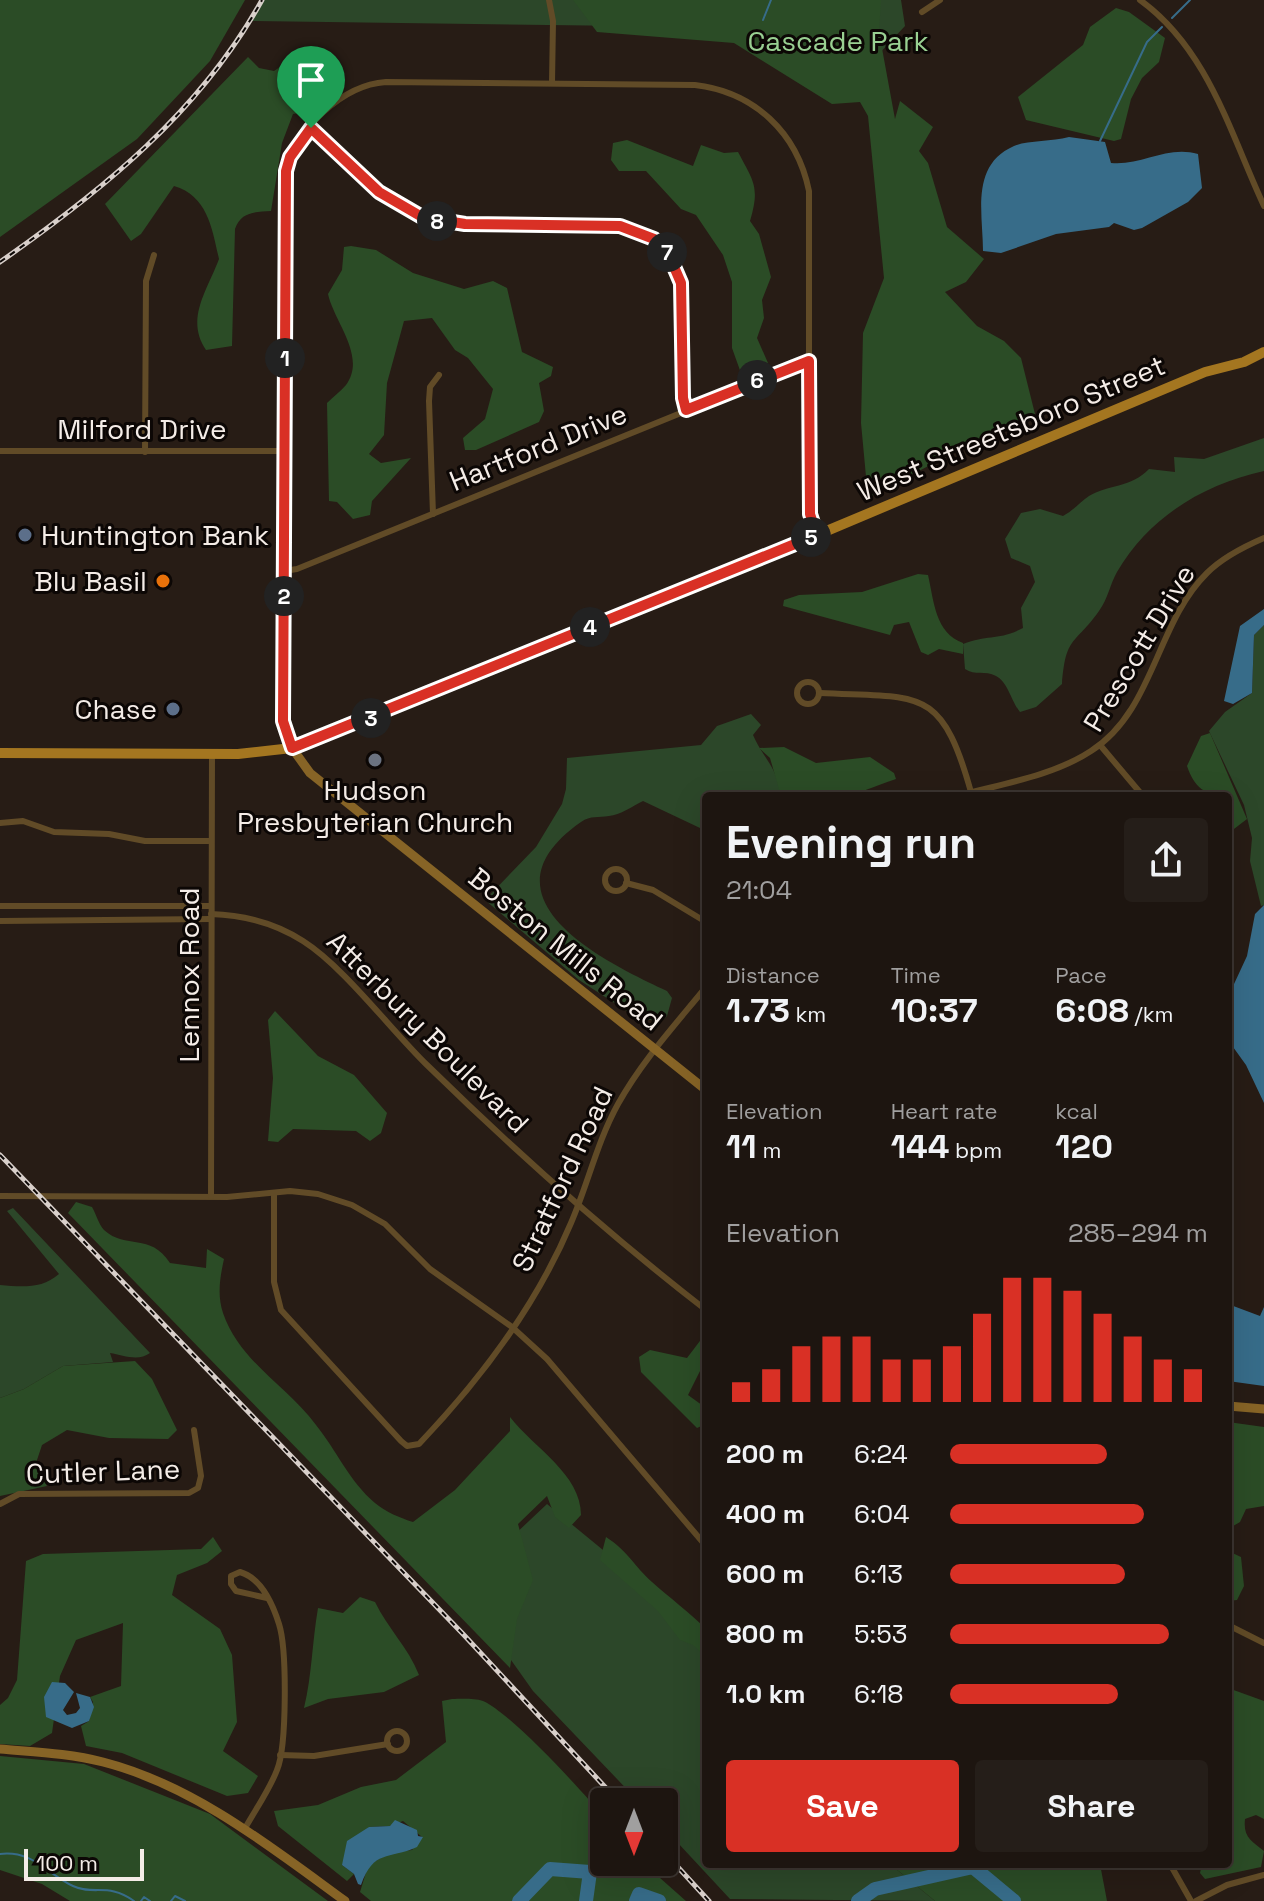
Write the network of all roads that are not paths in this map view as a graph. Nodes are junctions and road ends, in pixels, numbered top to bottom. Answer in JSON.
{"nodes":[{"id":1,"x":549,"y":0,"type":"edge"},
{"id":2,"x":940,"y":0,"type":"edge"},
{"id":3,"x":1140,"y":0,"type":"edge"},
{"id":4,"x":922,"y":12,"type":"dead end"},
{"id":5,"x":552,"y":83,"type":"junction"},
{"id":6,"x":311,"y":128,"type":"junction"},
{"id":7,"x":1264,"y":206,"type":"edge"},
{"id":8,"x":154,"y":255,"type":"dead end"},
{"id":9,"x":1264,"y":352,"type":"edge"},
{"id":10,"x":809,"y":361,"type":"junction"},
{"id":11,"x":439,"y":375,"type":"dead end"},
{"id":12,"x":686,"y":410,"type":"junction"},
{"id":13,"x":0,"y":451,"type":"edge"},
{"id":14,"x":285,"y":451,"type":"junction"},
{"id":15,"x":145,"y":452,"type":"junction"},
{"id":16,"x":433,"y":514,"type":"junction"},
{"id":17,"x":817,"y":535,"type":"junction"},
{"id":18,"x":1264,"y":538,"type":"edge"},
{"id":19,"x":284,"y":571,"type":"junction"},
{"id":20,"x":820,"y":693,"type":"dead end"},
{"id":21,"x":1100,"y":745,"type":"junction"},
{"id":22,"x":292,"y":748,"type":"junction"},
{"id":23,"x":0,"y":753,"type":"edge"},
{"id":24,"x":212,"y":753,"type":"junction"},
{"id":25,"x":971,"y":792,"type":"joint"},
{"id":26,"x":1140,"y":792,"type":"edge"},
{"id":27,"x":0,"y":823,"type":"edge"},
{"id":28,"x":211,"y":841,"type":"junction"},
{"id":29,"x":626,"y":883,"type":"dead end"},
{"id":30,"x":0,"y":906,"type":"edge"},
{"id":31,"x":211,"y":913,"type":"junction"},
{"id":32,"x":702,"y":920,"type":"edge"},
{"id":33,"x":0,"y":921,"type":"edge"},
{"id":34,"x":702,"y":992,"type":"edge"},
{"id":35,"x":655,"y":1048,"type":"junction"},
{"id":36,"x":702,"y":1087,"type":"edge"},
{"id":37,"x":274,"y":1193,"type":"junction"},
{"id":38,"x":0,"y":1196,"type":"edge"},
{"id":39,"x":211,"y":1196,"type":"junction"},
{"id":40,"x":577,"y":1205,"type":"junction"},
{"id":41,"x":702,"y":1307,"type":"edge"},
{"id":42,"x":512,"y":1327,"type":"junction"},
{"id":43,"x":1232,"y":1406,"type":"edge"},
{"id":44,"x":1264,"y":1409,"type":"edge"},
{"id":45,"x":194,"y":1430,"type":"dead end"},
{"id":46,"x":0,"y":1504,"type":"edge"},
{"id":47,"x":702,"y":1541,"type":"edge"},
{"id":48,"x":267,"y":1598,"type":"junction"},
{"id":49,"x":1232,"y":1627,"type":"edge"},
{"id":50,"x":1264,"y":1643,"type":"edge"},
{"id":51,"x":388,"y":1744,"type":"dead end"},
{"id":52,"x":0,"y":1749,"type":"edge"},
{"id":53,"x":280,"y":1755,"type":"junction"},
{"id":54,"x":244,"y":1830,"type":"junction"},
{"id":55,"x":1173,"y":1868,"type":"edge"},
{"id":56,"x":1264,"y":1875,"type":"edge"},
{"id":57,"x":345,"y":1901,"type":"edge"},
{"id":58,"x":1194,"y":1901,"type":"edge"}],
"edges":[{"from":1,"to":5,"type":"street"},
{"from":2,"to":4,"type":"street"},
{"from":3,"to":7,"type":"street"},
{"from":5,"to":6,"type":"street"},
{"from":5,"to":10,"type":"street"},
{"from":6,"to":12,"type":"street"},
{"from":6,"to":14,"type":"street"},
{"from":8,"to":15,"type":"street"},
{"from":9,"to":17,"type":"main road","name":"West Streetsboro Street"},
{"from":10,"to":12,"type":"street","name":"Hartford Drive"},
{"from":10,"to":17,"type":"street"},
{"from":11,"to":16,"type":"street"},
{"from":12,"to":16,"type":"street","name":"Hartford Drive"},
{"from":13,"to":15,"type":"street","name":"Milford Drive"},
{"from":14,"to":15,"type":"street","name":"Milford Drive"},
{"from":14,"to":19,"type":"street"},
{"from":16,"to":19,"type":"street","name":"Hartford Drive"},
{"from":17,"to":22,"type":"main road","name":"West Streetsboro Street"},
{"from":18,"to":21,"type":"street","name":"Prescott Drive"},
{"from":19,"to":22,"type":"street"},
{"from":20,"to":25,"type":"street"},
{"from":21,"to":25,"type":"street"},
{"from":21,"to":26,"type":"street","name":"Prescott Drive"},
{"from":22,"to":24,"type":"main road","name":"West Streetsboro Street"},
{"from":22,"to":35,"type":"street","name":"Boston Mills Road"},
{"from":23,"to":24,"type":"main road","name":"West Streetsboro Street"},
{"from":24,"to":28,"type":"street","name":"Lennox Road"},
{"from":27,"to":28,"type":"street"},
{"from":28,"to":31,"type":"street","name":"Lennox Road"},
{"from":29,"to":32,"type":"street"},
{"from":30,"to":31,"type":"street","name":"Atterbury Boulevard"},
{"from":31,"to":33,"type":"street","name":"Atterbury Boulevard"},
{"from":31,"to":39,"type":"street","name":"Lennox Road"},
{"from":31,"to":40,"type":"street","name":"Atterbury Boulevard"},
{"from":34,"to":35,"type":"street","name":"Stratford Road"},
{"from":35,"to":36,"type":"street","name":"Boston Mills Road"},
{"from":35,"to":40,"type":"street","name":"Stratford Road"},
{"from":37,"to":39,"type":"street"},
{"from":37,"to":42,"type":"street"},
{"from":37,"to":42,"type":"street","name":"Stratford Road"},
{"from":38,"to":39,"type":"street"},
{"from":40,"to":41,"type":"street","name":"Atterbury Boulevard"},
{"from":40,"to":42,"type":"street","name":"Stratford Road"},
{"from":42,"to":47,"type":"street"},
{"from":43,"to":44,"type":"street"},
{"from":45,"to":46,"type":"street","name":"Cutler Lane"},
{"from":48,"to":48,"type":"street"},
{"from":48,"to":53,"type":"street"},
{"from":49,"to":50,"type":"street"},
{"from":51,"to":53,"type":"street"},
{"from":52,"to":54,"type":"street"},
{"from":53,"to":54,"type":"street"},
{"from":54,"to":57,"type":"street"},
{"from":55,"to":58,"type":"street"},
{"from":56,"to":58,"type":"street"}]}
